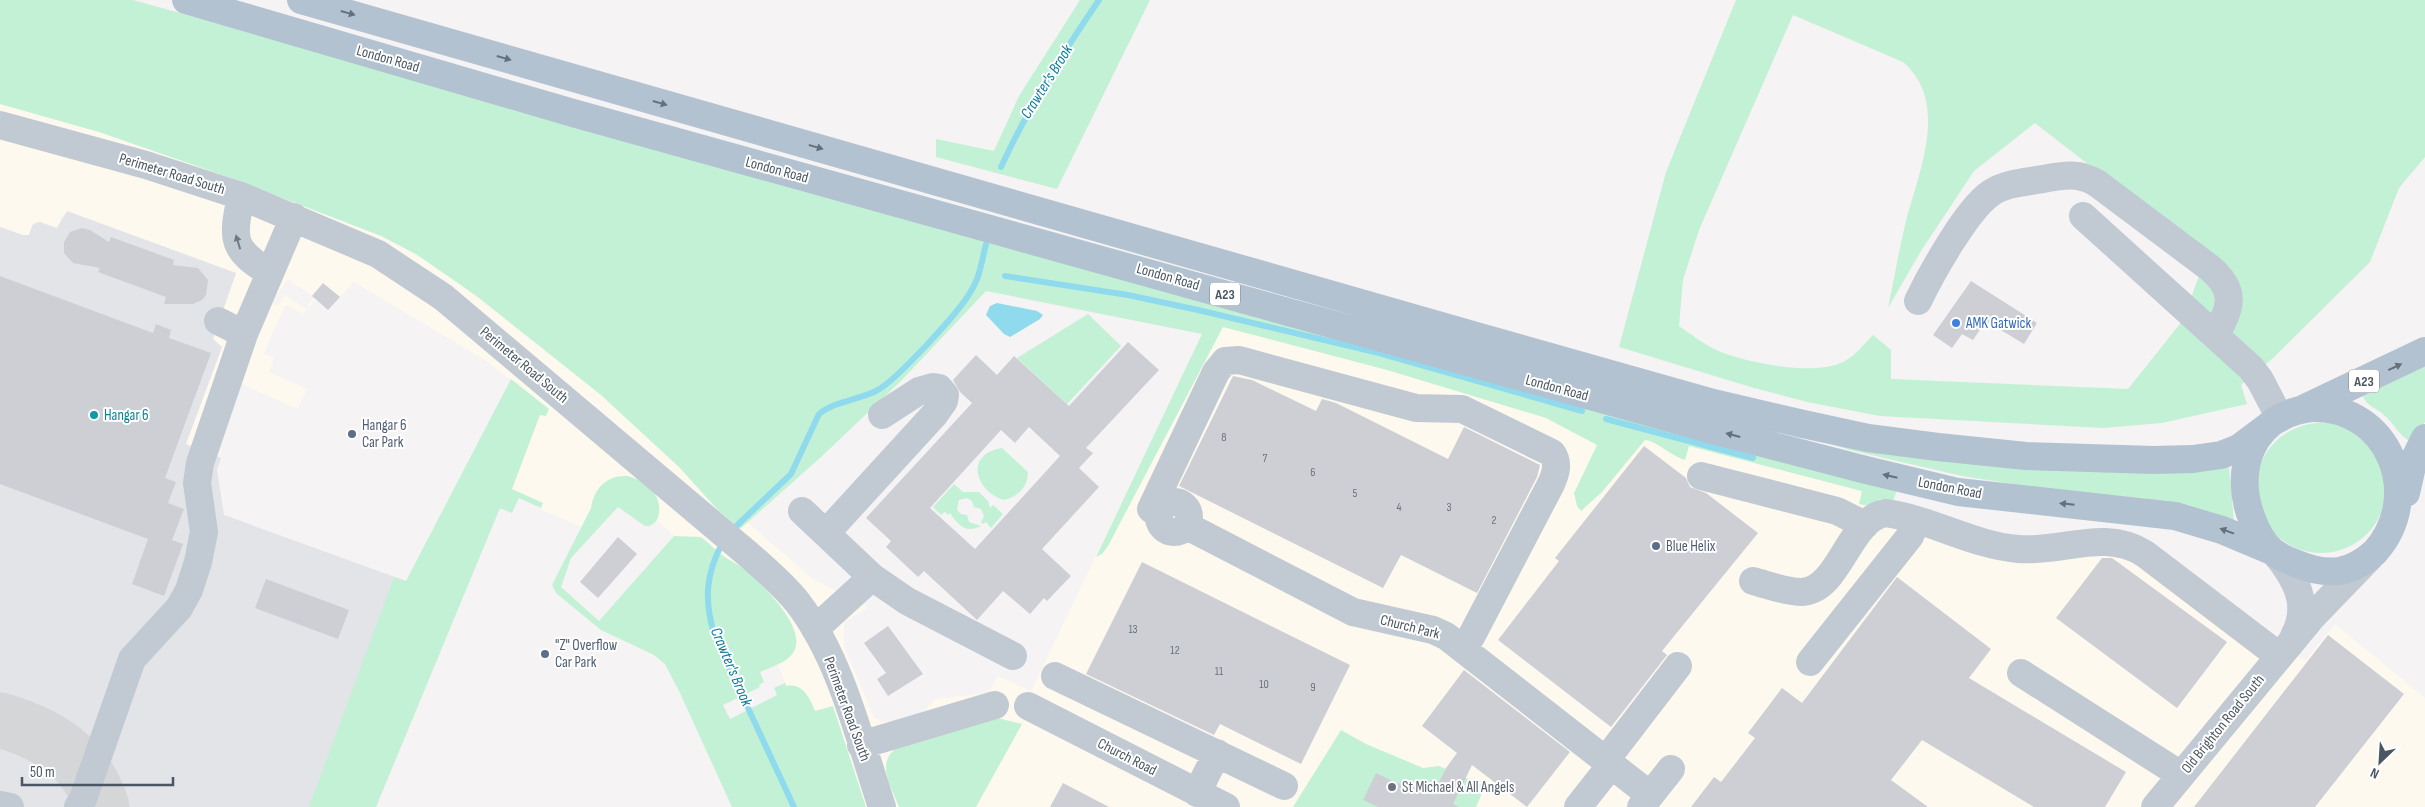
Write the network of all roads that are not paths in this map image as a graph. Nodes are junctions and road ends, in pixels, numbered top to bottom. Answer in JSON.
{"nodes":[{"id":1,"x":186,"y":0,"type":"edge"},
{"id":2,"x":301,"y":0,"type":"edge"},
{"id":3,"x":0,"y":125,"type":"edge"},
{"id":4,"x":241,"y":196,"type":"junction"},
{"id":5,"x":2083,"y":216,"type":"dead end"},
{"id":6,"x":294,"y":217,"type":"junction"},
{"id":7,"x":270,"y":273,"type":"junction"},
{"id":8,"x":1918,"y":301,"type":"dead end"},
{"id":9,"x":218,"y":322,"type":"dead end"},
{"id":10,"x":244,"y":334,"type":"junction"},
{"id":11,"x":2216,"y":334,"type":"junction"},
{"id":12,"x":2425,"y":351,"type":"edge"},
{"id":13,"x":882,"y":414,"type":"dead end"},
{"id":14,"x":2283,"y":418,"type":"junction"},
{"id":15,"x":2425,"y":438,"type":"edge"},
{"id":16,"x":1701,"y":476,"type":"dead end"},
{"id":17,"x":2405,"y":497,"type":"junction"},
{"id":18,"x":802,"y":511,"type":"dead end"},
{"id":19,"x":1916,"y":520,"type":"junction"},
{"id":20,"x":1865,"y":525,"type":"junction"},
{"id":21,"x":826,"y":533,"type":"junction"},
{"id":22,"x":2274,"y":552,"type":"junction"},
{"id":23,"x":2369,"y":557,"type":"junction"},
{"id":24,"x":872,"y":577,"type":"junction"},
{"id":25,"x":1753,"y":581,"type":"dead end"},
{"id":26,"x":814,"y":629,"type":"junction"},
{"id":27,"x":1462,"y":648,"type":"junction"},
{"id":28,"x":2285,"y":649,"type":"junction"},
{"id":29,"x":1013,"y":656,"type":"dead end"},
{"id":30,"x":1810,"y":662,"type":"dead end"},
{"id":31,"x":1678,"y":666,"type":"dead end"},
{"id":32,"x":2021,"y":674,"type":"dead end"},
{"id":33,"x":1055,"y":676,"type":"dead end"},
{"id":34,"x":995,"y":705,"type":"dead end"},
{"id":35,"x":1028,"y":706,"type":"dead end"},
{"id":36,"x":861,"y":745,"type":"junction"},
{"id":37,"x":1217,"y":753,"type":"junction"},
{"id":38,"x":1608,"y":763,"type":"junction"},
{"id":39,"x":1671,"y":769,"type":"dead end"},
{"id":40,"x":2181,"y":775,"type":"junction"},
{"id":41,"x":1284,"y":786,"type":"dead end"},
{"id":42,"x":1197,"y":793,"type":"junction"},
{"id":43,"x":1646,"y":801,"type":"edge"},
{"id":44,"x":0,"y":805,"type":"edge"},
{"id":45,"x":10,"y":807,"type":"edge"},
{"id":46,"x":78,"y":807,"type":"edge"},
{"id":47,"x":882,"y":807,"type":"edge"},
{"id":48,"x":1226,"y":807,"type":"edge"},
{"id":49,"x":1578,"y":807,"type":"edge"},
{"id":50,"x":2155,"y":807,"type":"edge"}],
"edges":[{"from":22,"to":1,"type":"main road","name":"London Road","number":"A23","one_way":true},
{"from":2,"to":14,"type":"main road","name":"London Road","number":"A23","one_way":true},
{"from":3,"to":4,"type":"street","name":"Perimeter Road South"},
{"from":4,"to":6,"type":"street","name":"Perimeter Road South"},
{"from":7,"to":4,"type":"street","one_way":true},
{"from":5,"to":11,"type":"street"},
{"from":6,"to":7,"type":"street"},
{"from":6,"to":26,"type":"street","name":"Perimeter Road South"},
{"from":7,"to":10,"type":"street"},
{"from":8,"to":11,"type":"street"},
{"from":9,"to":10,"type":"street"},
{"from":10,"to":46,"type":"street"},
{"from":11,"to":14,"type":"street"},
{"from":14,"to":12,"type":"main road","name":"London Road","number":"A23","one_way":true},
{"from":13,"to":21,"type":"street"},
{"from":14,"to":17,"type":"main road"},
{"from":14,"to":22,"type":"main road"},
{"from":15,"to":17,"type":"main road"},
{"from":16,"to":20,"type":"street"},
{"from":17,"to":23,"type":"main road"},
{"from":18,"to":21,"type":"street"},
{"from":19,"to":20,"type":"street"},
{"from":19,"to":28,"type":"street"},
{"from":19,"to":30,"type":"street"},
{"from":20,"to":25,"type":"street"},
{"from":21,"to":24,"type":"street"},
{"from":22,"to":23,"type":"main road"},
{"from":22,"to":28,"type":"street","name":"Old Brighton Road South"},
{"from":23,"to":28,"type":"street","name":"Old Brighton Road South"},
{"from":24,"to":26,"type":"street"},
{"from":24,"to":29,"type":"street"},
{"from":26,"to":36,"type":"street","name":"Perimeter Road South"},
{"from":27,"to":27,"type":"street","name":"Church Park"},
{"from":27,"to":38,"type":"street","name":"Church Park"},
{"from":28,"to":40,"type":"street","name":"Old Brighton Road South"},
{"from":31,"to":38,"type":"street"},
{"from":32,"to":40,"type":"street"},
{"from":33,"to":37,"type":"street"},
{"from":34,"to":36,"type":"street"},
{"from":35,"to":42,"type":"street","name":"Church Road"},
{"from":36,"to":47,"type":"street","name":"Perimeter Road South"},
{"from":37,"to":41,"type":"street"},
{"from":37,"to":42,"type":"street"},
{"from":38,"to":43,"type":"street","name":"Church Park"},
{"from":38,"to":49,"type":"street"},
{"from":39,"to":43,"type":"street"},
{"from":40,"to":50,"type":"street","name":"Old Brighton Road South"},
{"from":42,"to":48,"type":"street","name":"Church Road"},
{"from":44,"to":45,"type":"street"}]}
